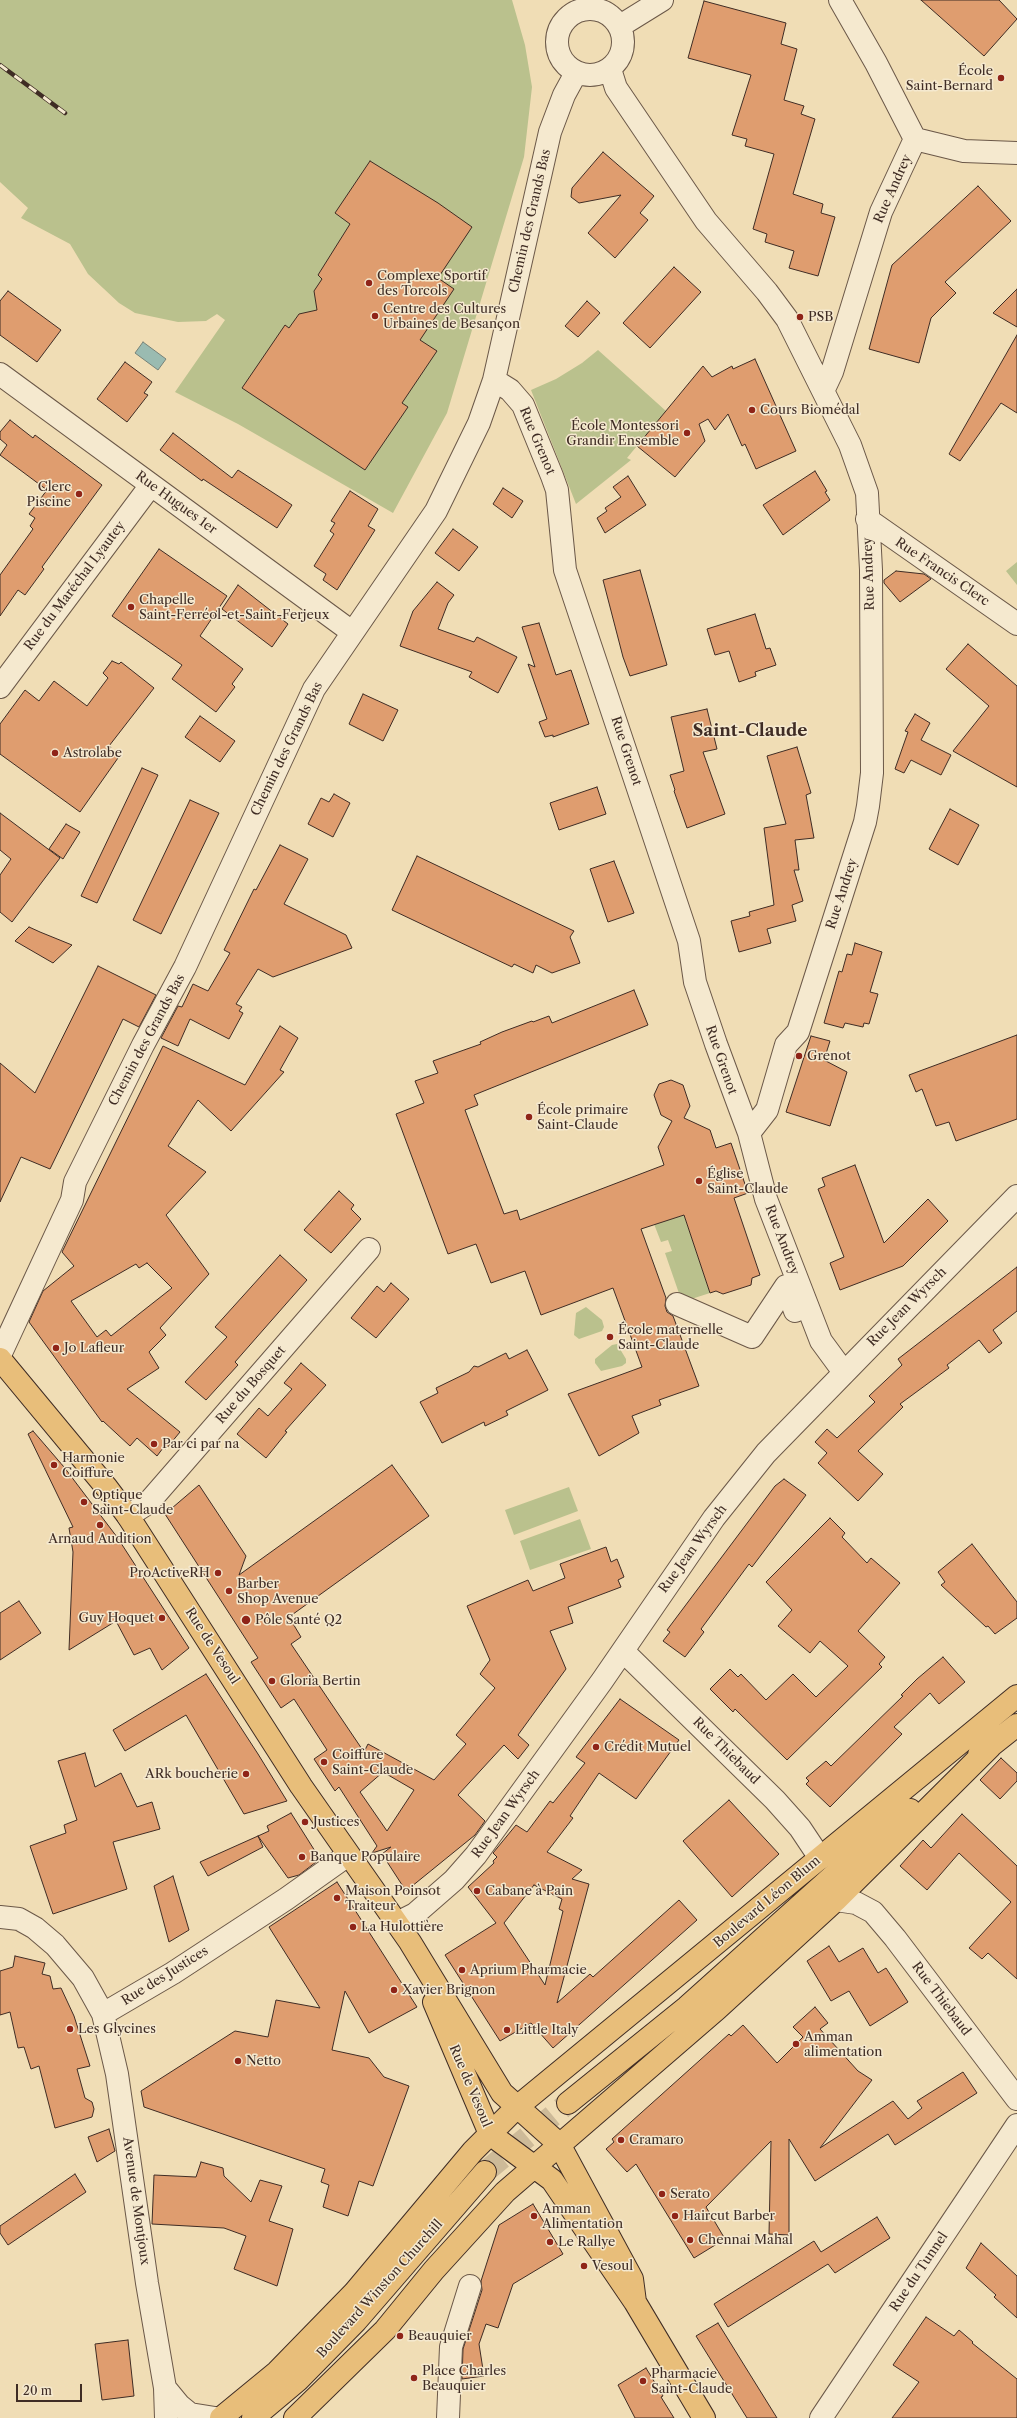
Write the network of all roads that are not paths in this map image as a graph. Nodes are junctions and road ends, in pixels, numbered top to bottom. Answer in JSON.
{"nodes":[{"id":1,"x":662,"y":0,"type":"edge"},
{"id":2,"x":840,"y":0,"type":"edge"},
{"id":3,"x":572,"y":6,"type":"edge"},
{"id":4,"x":620,"y":26,"type":"junction"},
{"id":5,"x":610,"y":69,"type":"junction"},
{"id":6,"x":576,"y":72,"type":"junction"},
{"id":7,"x":916,"y":139,"type":"junction"},
{"id":8,"x":1017,"y":153,"type":"edge"},
{"id":9,"x":0,"y":374,"type":"edge"},
{"id":10,"x":494,"y":380,"type":"junction"},
{"id":11,"x":824,"y":389,"type":"junction"},
{"id":12,"x":151,"y":485,"type":"junction"},
{"id":13,"x":867,"y":519,"type":"junction"},
{"id":14,"x":1017,"y":624,"type":"edge"},
{"id":15,"x":352,"y":632,"type":"junction"},
{"id":16,"x":0,"y":687,"type":"edge"},
{"id":17,"x":749,"y":1133,"type":"junction"},
{"id":18,"x":1017,"y":1196,"type":"edge"},
{"id":19,"x":370,"y":1249,"type":"dead end"},
{"id":20,"x":677,"y":1304,"type":"dead end"},
{"id":21,"x":807,"y":1346,"type":"dead end"},
{"id":22,"x":0,"y":1355,"type":"edge"},
{"id":23,"x":0,"y":1359,"type":"edge"},
{"id":24,"x":843,"y":1371,"type":"junction"},
{"id":25,"x":128,"y":1516,"type":"junction"},
{"id":26,"x":622,"y":1651,"type":"junction"},
{"id":27,"x":1017,"y":1696,"type":"edge"},
{"id":28,"x":1017,"y":1725,"type":"edge"},
{"id":29,"x":974,"y":1731,"type":"junction"},
{"id":30,"x":990,"y":1747,"type":"junction"},
{"id":31,"x":882,"y":1832,"type":"junction"},
{"id":32,"x":348,"y":1855,"type":"junction"},
{"id":33,"x":820,"y":1858,"type":"junction"},
{"id":34,"x":836,"y":1900,"type":"junction"},
{"id":35,"x":0,"y":1917,"type":"edge"},
{"id":36,"x":397,"y":1923,"type":"junction"},
{"id":37,"x":410,"y":1942,"type":"junction"},
{"id":38,"x":103,"y":2014,"type":"junction"},
{"id":39,"x":1017,"y":2099,"type":"edge"},
{"id":40,"x":568,"y":2104,"type":"tunnel mouth"},
{"id":41,"x":517,"y":2107,"type":"junction"},
{"id":42,"x":1017,"y":2125,"type":"edge"},
{"id":43,"x":490,"y":2134,"type":"junction"},
{"id":44,"x":559,"y":2144,"type":"junction"},
{"id":45,"x":534,"y":2166,"type":"junction"},
{"id":46,"x":485,"y":2172,"type":"tunnel mouth"},
{"id":47,"x":470,"y":2286,"type":"dead end"},
{"id":48,"x":635,"y":2302,"type":"junction"},
{"id":49,"x":165,"y":2388,"type":"junction"},
{"id":50,"x":166,"y":2418,"type":"edge"},
{"id":51,"x":216,"y":2418,"type":"edge"},
{"id":52,"x":221,"y":2418,"type":"edge"},
{"id":53,"x":253,"y":2418,"type":"edge"},
{"id":54,"x":295,"y":2418,"type":"edge"},
{"id":55,"x":448,"y":2418,"type":"edge"},
{"id":56,"x":704,"y":2418,"type":"edge"},
{"id":57,"x":821,"y":2418,"type":"edge"}],
"edges":[{"from":1,"to":4,"type":"street"},
{"from":2,"to":7,"type":"street","name":"Rue Andrey"},
{"from":3,"to":4,"type":"street"},
{"from":3,"to":6,"type":"street"},
{"from":4,"to":5,"type":"street"},
{"from":5,"to":6,"type":"street"},
{"from":5,"to":11,"type":"street","name":"Rue Andrey"},
{"from":6,"to":10,"type":"street","name":"Chemin des Grands Bas"},
{"from":7,"to":8,"type":"street"},
{"from":7,"to":11,"type":"street","name":"Rue Andrey"},
{"from":9,"to":12,"type":"street","name":"Rue Hugues 1er"},
{"from":10,"to":15,"type":"street","name":"Chemin des Grands Bas"},
{"from":10,"to":17,"type":"street","name":"Rue Grenot"},
{"from":11,"to":13,"type":"street","name":"Rue Andrey"},
{"from":12,"to":15,"type":"street","name":"Rue Hugues 1er"},
{"from":12,"to":16,"type":"street","name":"Rue du Maréchal Lyautey"},
{"from":13,"to":14,"type":"street","name":"Rue Francis Clerc"},
{"from":13,"to":17,"type":"street","name":"Rue Andrey"},
{"from":15,"to":22,"type":"street","name":"Chemin des Grands Bas"},
{"from":17,"to":24,"type":"street","name":"Rue Andrey"},
{"from":18,"to":24,"type":"street","name":"Rue Jean Wyrsch"},
{"from":19,"to":25,"type":"street","name":"Rue du Bosquet"},
{"from":20,"to":21,"type":"street"},
{"from":23,"to":25,"type":"main road","name":"Rue de Vesoul"},
{"from":24,"to":26,"type":"street","name":"Rue Jean Wyrsch"},
{"from":25,"to":32,"type":"main road","name":"Rue de Vesoul"},
{"from":26,"to":33,"type":"street","name":"Rue Thiebaud"},
{"from":26,"to":36,"type":"street","name":"Rue Jean Wyrsch"},
{"from":27,"to":29,"type":"main road","name":"Boulevard Léon Blum"},
{"from":28,"to":30,"type":"main road"},
{"from":29,"to":31,"type":"main road"},
{"from":29,"to":33,"type":"main road","name":"Boulevard Léon Blum"},
{"from":30,"to":31,"type":"main road"},
{"from":30,"to":34,"type":"main road"},
{"from":31,"to":40,"type":"main road","name":"Boulevard Léon Blum"},
{"from":32,"to":36,"type":"main road","name":"Rue de Vesoul"},
{"from":32,"to":38,"type":"street","name":"Rue des Justices"},
{"from":33,"to":41,"type":"main road","name":"Boulevard Léon Blum"},
{"from":34,"to":39,"type":"street","name":"Rue Thiebaud"},
{"from":34,"to":44,"type":"main road"},
{"from":35,"to":38,"type":"street"},
{"from":36,"to":37,"type":"main road","name":"Rue de Vesoul"},
{"from":37,"to":41,"type":"main road","name":"Rue de Vesoul"},
{"from":37,"to":43,"type":"main road","name":"Rue de Vesoul"},
{"from":38,"to":49,"type":"street","name":"Avenue de Montjoux"},
{"from":41,"to":43,"type":"main road","name":"Boulevard Léon Blum"},
{"from":41,"to":44,"type":"main road","name":"Rue de Vesoul"},
{"from":42,"to":57,"type":"street","name":"Rue du Tunnel"},
{"from":43,"to":45,"type":"main road","name":"Rue de Vesoul"},
{"from":43,"to":52,"type":"main road","name":"Boulevard Léon Blum"},
{"from":44,"to":45,"type":"main road"},
{"from":44,"to":48,"type":"main road","name":"Rue de Vesoul"},
{"from":45,"to":48,"type":"main road","name":"Rue de Vesoul"},
{"from":45,"to":54,"type":"main road"},
{"from":46,"to":53,"type":"main road","name":"Boulevard Winston Churchill"},
{"from":47,"to":55,"type":"street"},
{"from":48,"to":56,"type":"main road","name":"Rue de Vesoul"},
{"from":49,"to":50,"type":"street","name":"Avenue de Montjoux"},
{"from":49,"to":51,"type":"street"}]}
